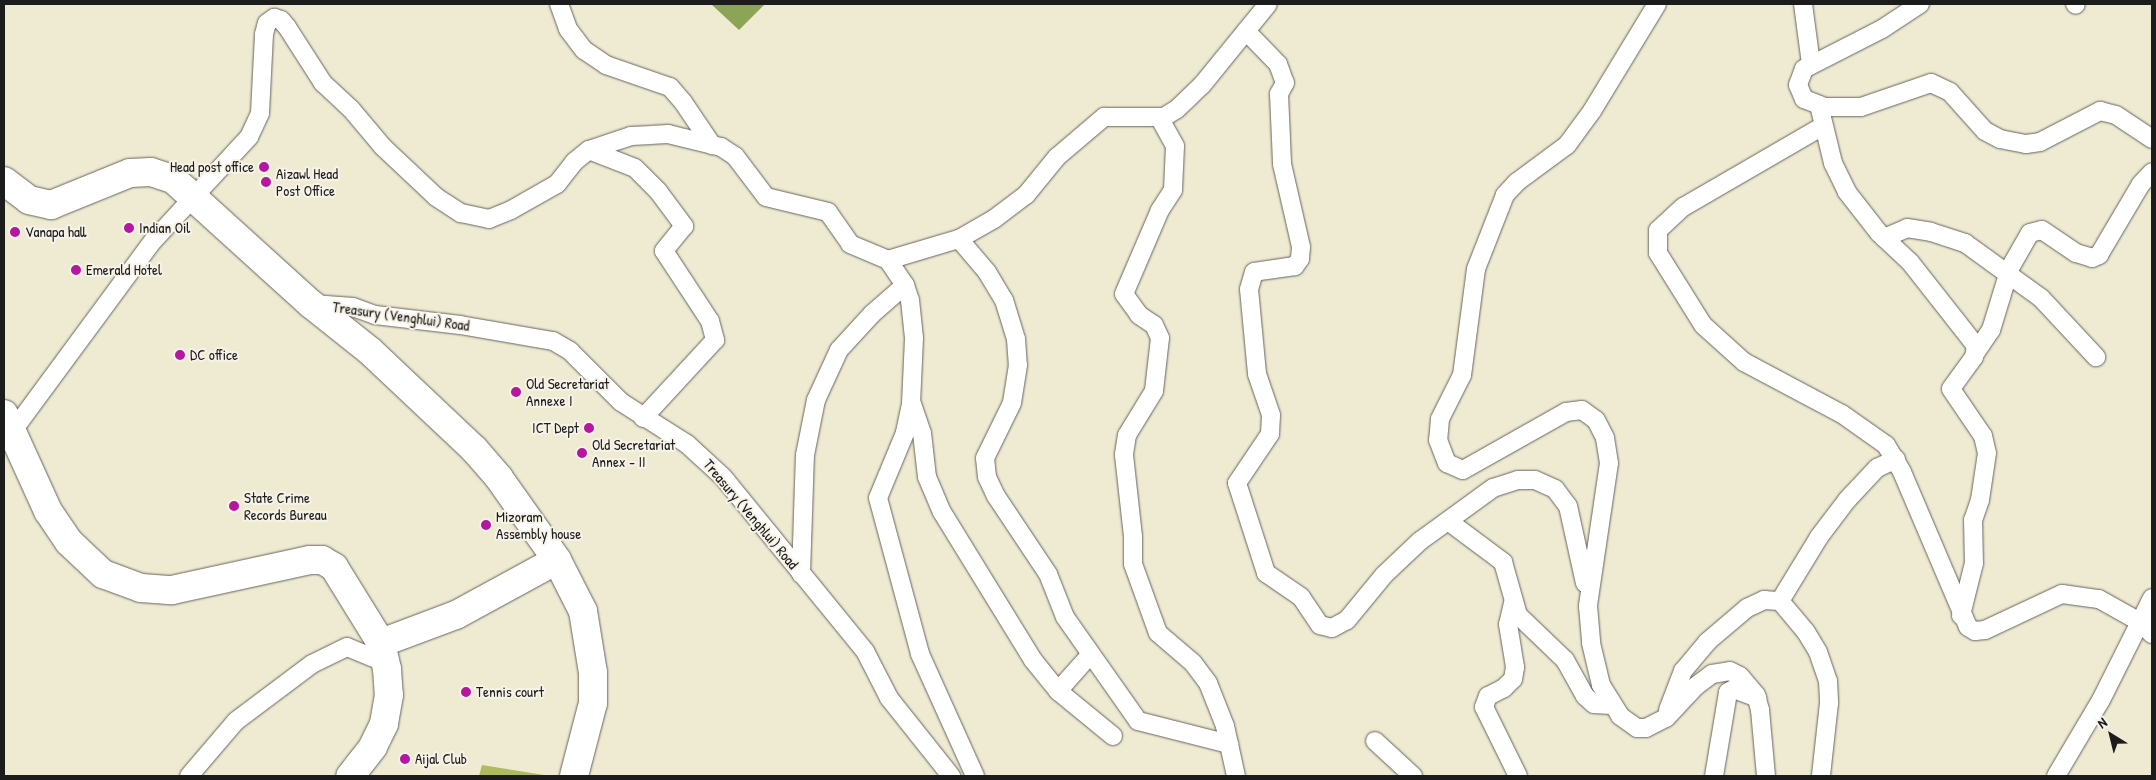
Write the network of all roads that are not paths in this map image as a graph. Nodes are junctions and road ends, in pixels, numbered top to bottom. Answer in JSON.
{"nodes":[{"id":1,"x":559,"y":4,"type":"edge"},
{"id":2,"x":1268,"y":4,"type":"edge"},
{"id":3,"x":1657,"y":4,"type":"edge"},
{"id":4,"x":1803,"y":4,"type":"edge"},
{"id":5,"x":1920,"y":4,"type":"edge"},
{"id":6,"x":1246,"y":31,"type":"junction"},
{"id":7,"x":1811,"y":64,"type":"junction"},
{"id":8,"x":1819,"y":106,"type":"junction"},
{"id":9,"x":1159,"y":117,"type":"junction"},
{"id":10,"x":1823,"y":126,"type":"junction"},
{"id":11,"x":2152,"y":139,"type":"edge"},
{"id":12,"x":712,"y":145,"type":"junction"},
{"id":13,"x":589,"y":150,"type":"junction"},
{"id":14,"x":2152,"y":172,"type":"edge"},
{"id":15,"x":4,"y":181,"type":"edge"},
{"id":16,"x":194,"y":196,"type":"junction"},
{"id":17,"x":959,"y":238,"type":"junction"},
{"id":18,"x":1884,"y":238,"type":"junction"},
{"id":19,"x":888,"y":260,"type":"junction"},
{"id":20,"x":2009,"y":273,"type":"junction"},
{"id":21,"x":905,"y":285,"type":"junction"},
{"id":22,"x":311,"y":304,"type":"junction"},
{"id":23,"x":1976,"y":352,"type":"junction"},
{"id":24,"x":2096,"y":357,"type":"dead end"},
{"id":25,"x":911,"y":404,"type":"junction"},
{"id":26,"x":644,"y":418,"type":"junction"},
{"id":27,"x":8,"y":423,"type":"edge"},
{"id":28,"x":1896,"y":459,"type":"junction"},
{"id":29,"x":1448,"y":521,"type":"junction"},
{"id":30,"x":557,"y":560,"type":"junction"},
{"id":31,"x":801,"y":574,"type":"junction"},
{"id":32,"x":1589,"y":596,"type":"junction"},
{"id":33,"x":2152,"y":598,"type":"edge"},
{"id":34,"x":1780,"y":601,"type":"junction"},
{"id":35,"x":1513,"y":603,"type":"junction"},
{"id":36,"x":1961,"y":616,"type":"junction"},
{"id":37,"x":2146,"y":628,"type":"edge"},
{"id":38,"x":384,"y":653,"type":"junction"},
{"id":39,"x":1090,"y":655,"type":"junction"},
{"id":40,"x":1058,"y":691,"type":"junction"},
{"id":41,"x":1757,"y":698,"type":"junction"},
{"id":42,"x":1612,"y":705,"type":"junction"},
{"id":43,"x":1666,"y":718,"type":"junction"},
{"id":44,"x":1113,"y":736,"type":"dead end"},
{"id":45,"x":1375,"y":741,"type":"dead end"},
{"id":46,"x":1229,"y":744,"type":"junction"},
{"id":47,"x":189,"y":776,"type":"edge"},
{"id":48,"x":350,"y":776,"type":"edge"},
{"id":49,"x":574,"y":776,"type":"edge"},
{"id":50,"x":951,"y":776,"type":"edge"},
{"id":51,"x":975,"y":776,"type":"edge"},
{"id":52,"x":1236,"y":776,"type":"edge"},
{"id":53,"x":1413,"y":776,"type":"edge"},
{"id":54,"x":1518,"y":776,"type":"edge"},
{"id":55,"x":1714,"y":776,"type":"edge"},
{"id":56,"x":1766,"y":776,"type":"edge"},
{"id":57,"x":1821,"y":776,"type":"edge"},
{"id":58,"x":2056,"y":776,"type":"edge"}],
"edges":[{"from":1,"to":12,"type":"street"},
{"from":2,"to":6,"type":"street"},
{"from":3,"to":32,"type":"street"},
{"from":4,"to":7,"type":"street"},
{"from":5,"to":7,"type":"street"},
{"from":6,"to":9,"type":"street"},
{"from":6,"to":29,"type":"street"},
{"from":7,"to":8,"type":"street"},
{"from":8,"to":10,"type":"street"},
{"from":8,"to":11,"type":"street"},
{"from":9,"to":17,"type":"street"},
{"from":9,"to":46,"type":"street"},
{"from":10,"to":18,"type":"street"},
{"from":10,"to":28,"type":"street"},
{"from":12,"to":13,"type":"street"},
{"from":12,"to":19,"type":"street"},
{"from":13,"to":16,"type":"street"},
{"from":13,"to":26,"type":"street"},
{"from":14,"to":20,"type":"street"},
{"from":15,"to":16,"type":"main road"},
{"from":16,"to":22,"type":"main road"},
{"from":16,"to":27,"type":"street"},
{"from":17,"to":19,"type":"street"},
{"from":17,"to":39,"type":"street"},
{"from":18,"to":20,"type":"street"},
{"from":18,"to":23,"type":"street"},
{"from":19,"to":21,"type":"street"},
{"from":20,"to":23,"type":"street"},
{"from":20,"to":24,"type":"street"},
{"from":21,"to":25,"type":"street"},
{"from":21,"to":31,"type":"street"},
{"from":22,"to":26,"type":"street","name":"Treasury (Venghlui) Road"},
{"from":22,"to":30,"type":"main road"},
{"from":23,"to":36,"type":"street"},
{"from":25,"to":40,"type":"street"},
{"from":25,"to":51,"type":"street"},
{"from":26,"to":31,"type":"street","name":"Treasury (Venghlui) Road"},
{"from":27,"to":38,"type":"main road"},
{"from":28,"to":34,"type":"street"},
{"from":28,"to":36,"type":"street"},
{"from":29,"to":32,"type":"street"},
{"from":29,"to":35,"type":"street"},
{"from":30,"to":38,"type":"main road"},
{"from":30,"to":49,"type":"main road"},
{"from":31,"to":50,"type":"street","name":"Treasury (Venghlui) Road"},
{"from":32,"to":42,"type":"street"},
{"from":33,"to":37,"type":"street"},
{"from":34,"to":43,"type":"street"},
{"from":34,"to":57,"type":"street"},
{"from":35,"to":42,"type":"street"},
{"from":35,"to":54,"type":"street"},
{"from":36,"to":37,"type":"street"},
{"from":37,"to":58,"type":"street"},
{"from":38,"to":47,"type":"street"},
{"from":38,"to":48,"type":"main road"},
{"from":39,"to":40,"type":"street"},
{"from":39,"to":46,"type":"street"},
{"from":40,"to":44,"type":"street"},
{"from":41,"to":43,"type":"street"},
{"from":41,"to":55,"type":"street"},
{"from":41,"to":56,"type":"street"},
{"from":42,"to":43,"type":"street"},
{"from":45,"to":53,"type":"street"},
{"from":46,"to":52,"type":"street"}]}
